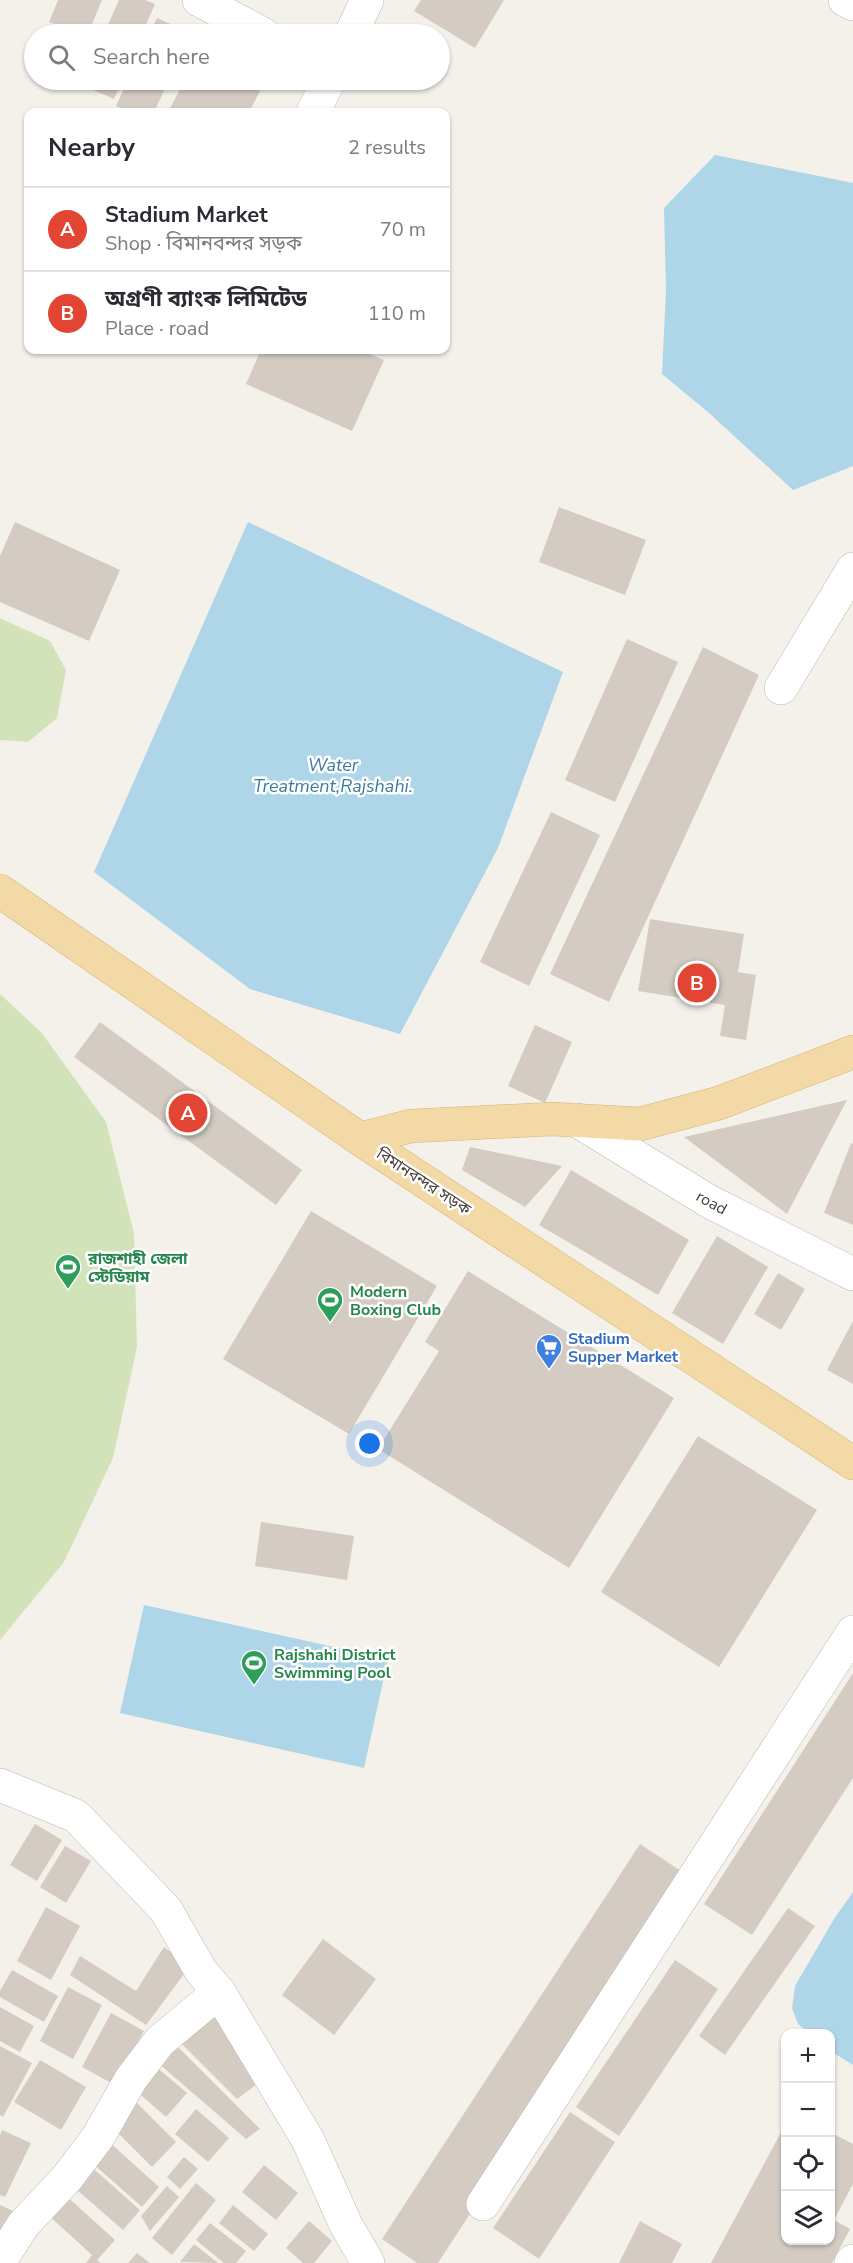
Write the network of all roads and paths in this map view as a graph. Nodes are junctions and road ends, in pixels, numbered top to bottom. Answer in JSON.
{"nodes":[{"id":1,"x":199,"y":0,"type":"edge"},
{"id":2,"x":368,"y":0,"type":"edge"},
{"id":3,"x":845,"y":0,"type":"edge"},
{"id":4,"x":853,"y":4,"type":"edge"},
{"id":5,"x":244,"y":24,"type":"edge"},
{"id":6,"x":356,"y":24,"type":"edge"},
{"id":7,"x":324,"y":90,"type":"edge"},
{"id":8,"x":314,"y":108,"type":"edge"},
{"id":9,"x":853,"y":569,"type":"edge"},
{"id":10,"x":782,"y":688,"type":"dead end"},
{"id":11,"x":0,"y":891,"type":"edge"},
{"id":12,"x":853,"y":1052,"type":"edge"},
{"id":13,"x":576,"y":1120,"type":"junction"},
{"id":14,"x":360,"y":1139,"type":"junction"},
{"id":15,"x":853,"y":1274,"type":"edge"},
{"id":16,"x":853,"y":1463,"type":"edge"},
{"id":17,"x":853,"y":1632,"type":"edge"},
{"id":18,"x":0,"y":1785,"type":"edge"},
{"id":19,"x":219,"y":1992,"type":"junction"},
{"id":20,"x":483,"y":2204,"type":"dead end"},
{"id":21,"x":0,"y":2261,"type":"edge"},
{"id":22,"x":368,"y":2263,"type":"edge"}],
"edges":[{"from":1,"to":5,"type":"street"},
{"from":2,"to":6,"type":"street"},
{"from":3,"to":4,"type":"street"},
{"from":7,"to":8,"type":"street"},
{"from":9,"to":10,"type":"street"},
{"from":11,"to":14,"type":"main road","name":"বিমানবন্দর সড়ক"},
{"from":12,"to":13,"type":"main road"},
{"from":13,"to":14,"type":"main road"},
{"from":13,"to":15,"type":"street","name":"road"},
{"from":14,"to":16,"type":"main road","name":"বিমানবন্দর সড়ক"},
{"from":17,"to":20,"type":"street"},
{"from":18,"to":19,"type":"street"},
{"from":19,"to":21,"type":"street"},
{"from":19,"to":22,"type":"street"}]}
